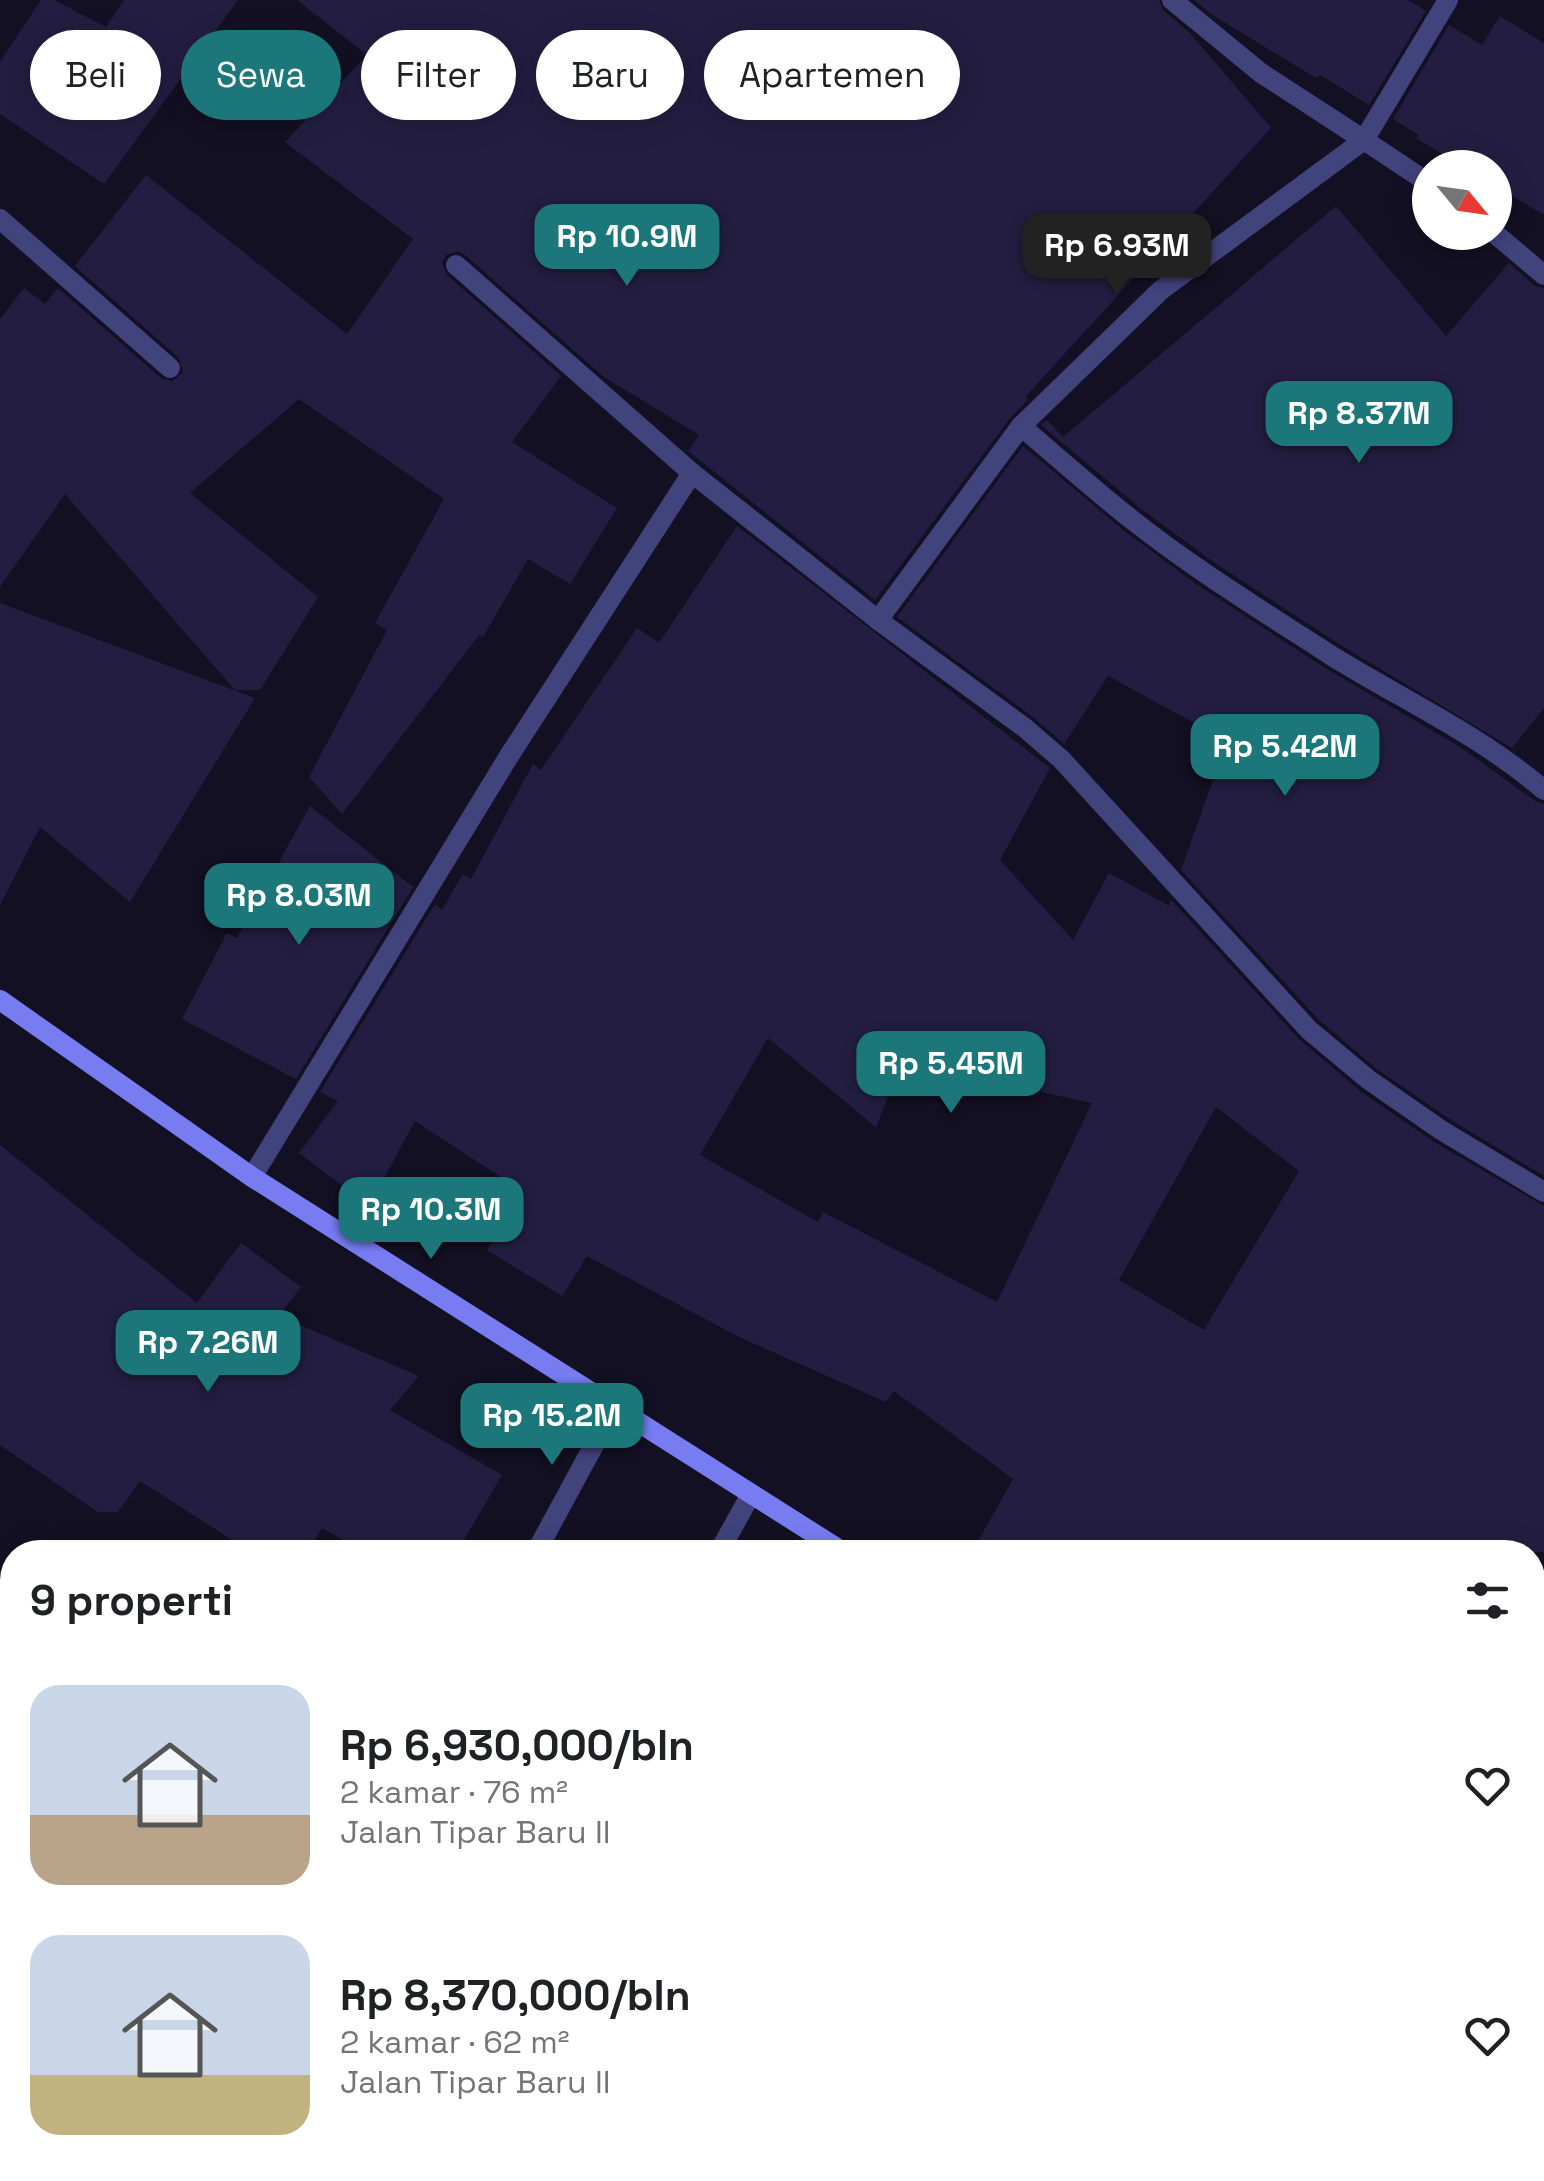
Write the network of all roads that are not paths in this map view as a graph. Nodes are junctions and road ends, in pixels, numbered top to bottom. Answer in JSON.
{"nodes":[{"id":1,"x":1172,"y":0,"type":"edge"},
{"id":2,"x":1448,"y":0,"type":"edge"},
{"id":3,"x":1364,"y":140,"type":"junction"},
{"id":4,"x":1412,"y":172,"type":"edge"},
{"id":5,"x":0,"y":219,"type":"edge"},
{"id":6,"x":1512,"y":248,"type":"edge"},
{"id":7,"x":456,"y":265,"type":"dead end"},
{"id":8,"x":1544,"y":275,"type":"edge"},
{"id":9,"x":170,"y":368,"type":"dead end"},
{"id":10,"x":1021,"y":426,"type":"junction"},
{"id":11,"x":692,"y":473,"type":"junction"},
{"id":12,"x":878,"y":620,"type":"junction"},
{"id":13,"x":1544,"y":790,"type":"edge"},
{"id":14,"x":0,"y":1000,"type":"edge"},
{"id":15,"x":252,"y":1178,"type":"junction"},
{"id":16,"x":1544,"y":1192,"type":"edge"},
{"id":17,"x":614,"y":1408,"type":"junction"},
{"id":18,"x":751,"y":1494,"type":"junction"},
{"id":19,"x":542,"y":1540,"type":"edge"},
{"id":20,"x":725,"y":1540,"type":"edge"},
{"id":21,"x":818,"y":1540,"type":"edge"}],
"edges":[{"from":1,"to":3,"type":"street"},
{"from":2,"to":3,"type":"street"},
{"from":3,"to":4,"type":"street"},
{"from":3,"to":10,"type":"street"},
{"from":5,"to":9,"type":"street"},
{"from":6,"to":8,"type":"street"},
{"from":7,"to":11,"type":"street"},
{"from":10,"to":12,"type":"street"},
{"from":10,"to":13,"type":"street"},
{"from":11,"to":12,"type":"street"},
{"from":11,"to":15,"type":"street"},
{"from":12,"to":16,"type":"street"},
{"from":14,"to":15,"type":"street"},
{"from":15,"to":17,"type":"street"},
{"from":17,"to":18,"type":"street"},
{"from":17,"to":19,"type":"street"},
{"from":18,"to":20,"type":"street"},
{"from":18,"to":21,"type":"street"}]}
